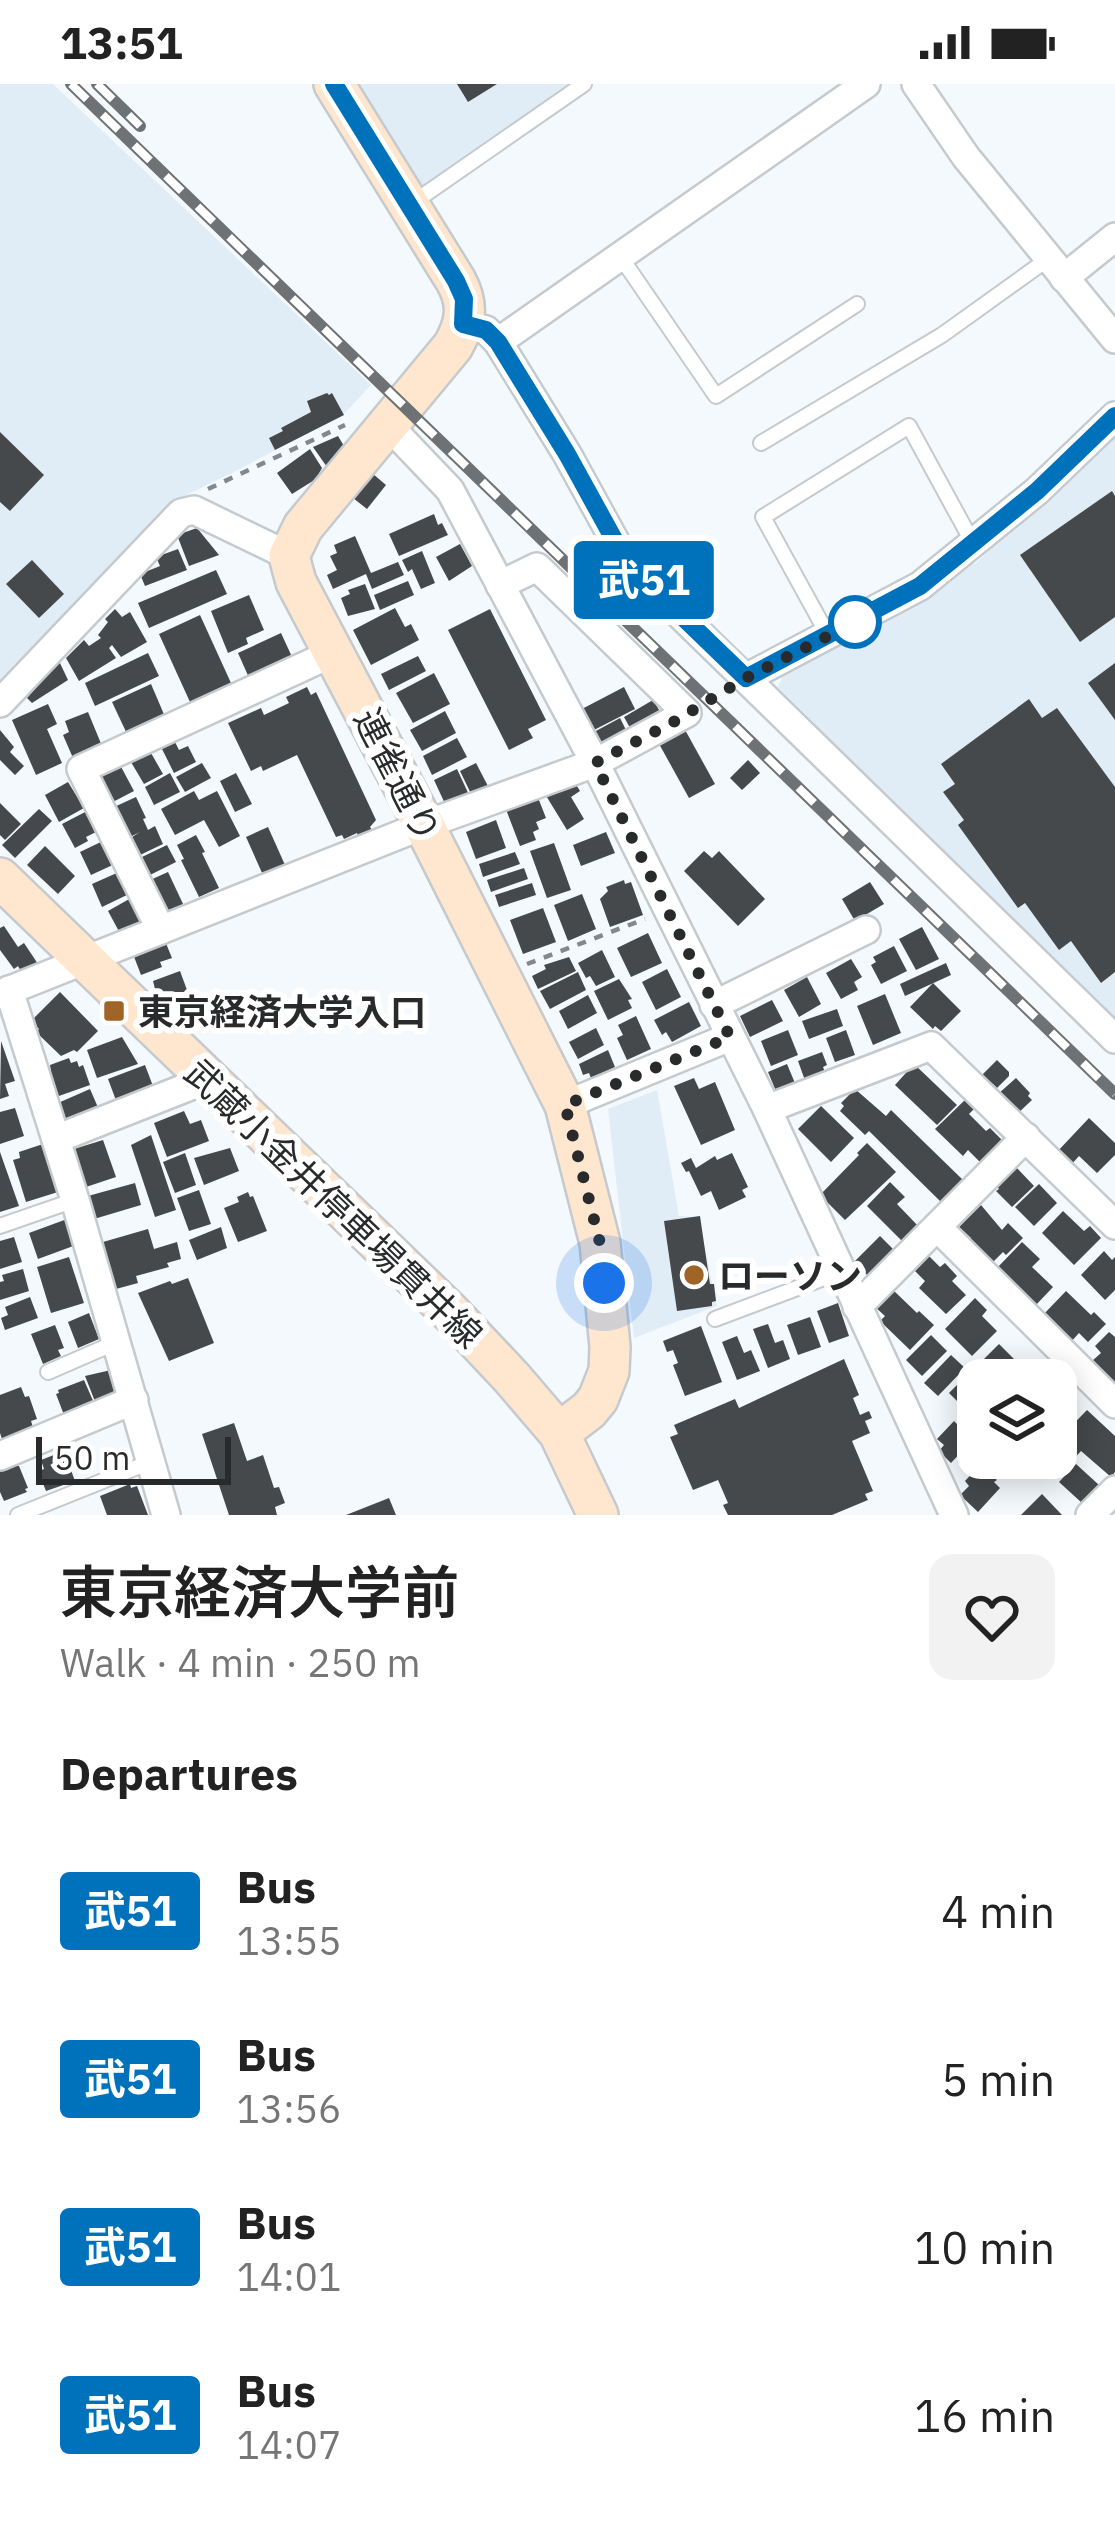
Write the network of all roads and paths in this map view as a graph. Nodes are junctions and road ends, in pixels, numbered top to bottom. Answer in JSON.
{"nodes":[{"id":1,"x":334,"y":84,"type":"edge"},
{"id":2,"x":584,"y":84,"type":"edge"},
{"id":3,"x":866,"y":84,"type":"edge"},
{"id":4,"x":916,"y":84,"type":"edge"},
{"id":5,"x":410,"y":205,"type":"junction"},
{"id":6,"x":1115,"y":237,"type":"edge"},
{"id":7,"x":620,"y":256,"type":"junction"},
{"id":8,"x":1056,"y":269,"type":"junction"},
{"id":9,"x":857,"y":304,"type":"dead end"},
{"id":10,"x":481,"y":333,"type":"junction"},
{"id":11,"x":1115,"y":338,"type":"edge"},
{"id":12,"x":1115,"y":416,"type":"edge"},
{"id":13,"x":387,"y":424,"type":"junction"},
{"id":14,"x":761,"y":443,"type":"dead end"},
{"id":15,"x":194,"y":510,"type":"junction"},
{"id":16,"x":974,"y":545,"type":"junction"},
{"id":17,"x":289,"y":556,"type":"junction"},
{"id":18,"x":500,"y":584,"type":"junction"},
{"id":19,"x":829,"y":637,"type":"junction"},
{"id":20,"x":335,"y":652,"type":"junction"},
{"id":21,"x":746,"y":678,"type":"junction"},
{"id":22,"x":0,"y":703,"type":"edge"},
{"id":23,"x":595,"y":763,"type":"junction"},
{"id":24,"x":424,"y":825,"type":"junction"},
{"id":25,"x":0,"y":878,"type":"edge"},
{"id":26,"x":668,"y":910,"type":"junction"},
{"id":27,"x":161,"y":930,"type":"junction"},
{"id":28,"x":866,"y":930,"type":"dead end"},
{"id":29,"x":85,"y":961,"type":"junction"},
{"id":30,"x":499,"y":974,"type":"junction"},
{"id":31,"x":5,"y":992,"type":"edge"},
{"id":32,"x":714,"y":1004,"type":"junction"},
{"id":33,"x":730,"y":1037,"type":"junction"},
{"id":34,"x":1115,"y":1039,"type":"edge"},
{"id":35,"x":208,"y":1079,"type":"junction"},
{"id":36,"x":565,"y":1105,"type":"junction"},
{"id":37,"x":766,"y":1109,"type":"junction"},
{"id":38,"x":1026,"y":1137,"type":"junction"},
{"id":39,"x":56,"y":1139,"type":"junction"},
{"id":40,"x":75,"y":1200,"type":"junction"},
{"id":41,"x":1115,"y":1225,"type":"edge"},
{"id":42,"x":0,"y":1226,"type":"edge"},
{"id":43,"x":937,"y":1227,"type":"junction"},
{"id":44,"x":840,"y":1272,"type":"junction"},
{"id":45,"x":856,"y":1307,"type":"junction"},
{"id":46,"x":715,"y":1319,"type":"dead end"},
{"id":47,"x":117,"y":1342,"type":"junction"},
{"id":48,"x":48,"y":1372,"type":"dead end"},
{"id":49,"x":134,"y":1400,"type":"junction"},
{"id":50,"x":1115,"y":1404,"type":"edge"},
{"id":51,"x":559,"y":1433,"type":"junction"},
{"id":52,"x":0,"y":1456,"type":"edge"},
{"id":53,"x":150,"y":1462,"type":"junction"},
{"id":54,"x":1115,"y":1490,"type":"edge"},
{"id":55,"x":18,"y":1515,"type":"edge"},
{"id":56,"x":166,"y":1515,"type":"edge"},
{"id":57,"x":598,"y":1515,"type":"edge"},
{"id":58,"x":954,"y":1515,"type":"edge"},
{"id":59,"x":1090,"y":1515,"type":"edge"}],
"edges":[{"from":1,"to":5,"type":"main road"},
{"from":2,"to":5,"type":"lane"},
{"from":3,"to":7,"type":"street"},
{"from":4,"to":8,"type":"street"},
{"from":5,"to":10,"type":"main road"},
{"from":6,"to":8,"type":"street"},
{"from":7,"to":9,"type":"lane"},
{"from":7,"to":10,"type":"street"},
{"from":8,"to":11,"type":"street"},
{"from":8,"to":14,"type":"lane"},
{"from":10,"to":13,"type":"main road"},
{"from":10,"to":21,"type":"street"},
{"from":12,"to":16,"type":"street"},
{"from":13,"to":15,"type":"path"},
{"from":13,"to":17,"type":"main road"},
{"from":13,"to":18,"type":"street"},
{"from":15,"to":17,"type":"street"},
{"from":15,"to":22,"type":"street"},
{"from":16,"to":19,"type":"street"},
{"from":16,"to":19,"type":"lane"},
{"from":17,"to":20,"type":"main road","name":"連雀通り"},
{"from":18,"to":23,"type":"street"},
{"from":18,"to":23,"type":"street"},
{"from":19,"to":21,"type":"street"},
{"from":20,"to":24,"type":"main road","name":"連雀通り"},
{"from":20,"to":27,"type":"street"},
{"from":21,"to":34,"type":"street"},
{"from":23,"to":24,"type":"street"},
{"from":23,"to":26,"type":"street"},
{"from":24,"to":27,"type":"street"},
{"from":24,"to":30,"type":"main road","name":"連雀通り"},
{"from":25,"to":29,"type":"main road","name":"武蔵小金井停車場貫井線"},
{"from":26,"to":30,"type":"path"},
{"from":26,"to":32,"type":"street"},
{"from":27,"to":29,"type":"street"},
{"from":28,"to":32,"type":"street"},
{"from":29,"to":31,"type":"street"},
{"from":29,"to":35,"type":"main road","name":"武蔵小金井停車場貫井線"},
{"from":30,"to":36,"type":"main road","name":"連雀通り"},
{"from":31,"to":39,"type":"street"},
{"from":32,"to":33,"type":"street"},
{"from":33,"to":36,"type":"street"},
{"from":33,"to":37,"type":"street"},
{"from":35,"to":39,"type":"street"},
{"from":35,"to":51,"type":"main road","name":"武蔵小金井停車場貫井線"},
{"from":36,"to":51,"type":"main road","name":"連雀通り"},
{"from":37,"to":38,"type":"street"},
{"from":37,"to":44,"type":"street"},
{"from":38,"to":41,"type":"street"},
{"from":38,"to":43,"type":"street"},
{"from":39,"to":40,"type":"street"},
{"from":40,"to":42,"type":"lane"},
{"from":40,"to":47,"type":"street"},
{"from":43,"to":45,"type":"street"},
{"from":43,"to":50,"type":"street"},
{"from":44,"to":45,"type":"street"},
{"from":44,"to":46,"type":"lane"},
{"from":45,"to":58,"type":"street"},
{"from":47,"to":48,"type":"lane"},
{"from":47,"to":49,"type":"street"},
{"from":49,"to":52,"type":"street"},
{"from":49,"to":53,"type":"street"},
{"from":51,"to":57,"type":"main road"},
{"from":53,"to":55,"type":"lane"},
{"from":53,"to":56,"type":"street"},
{"from":54,"to":59,"type":"street"}]}
